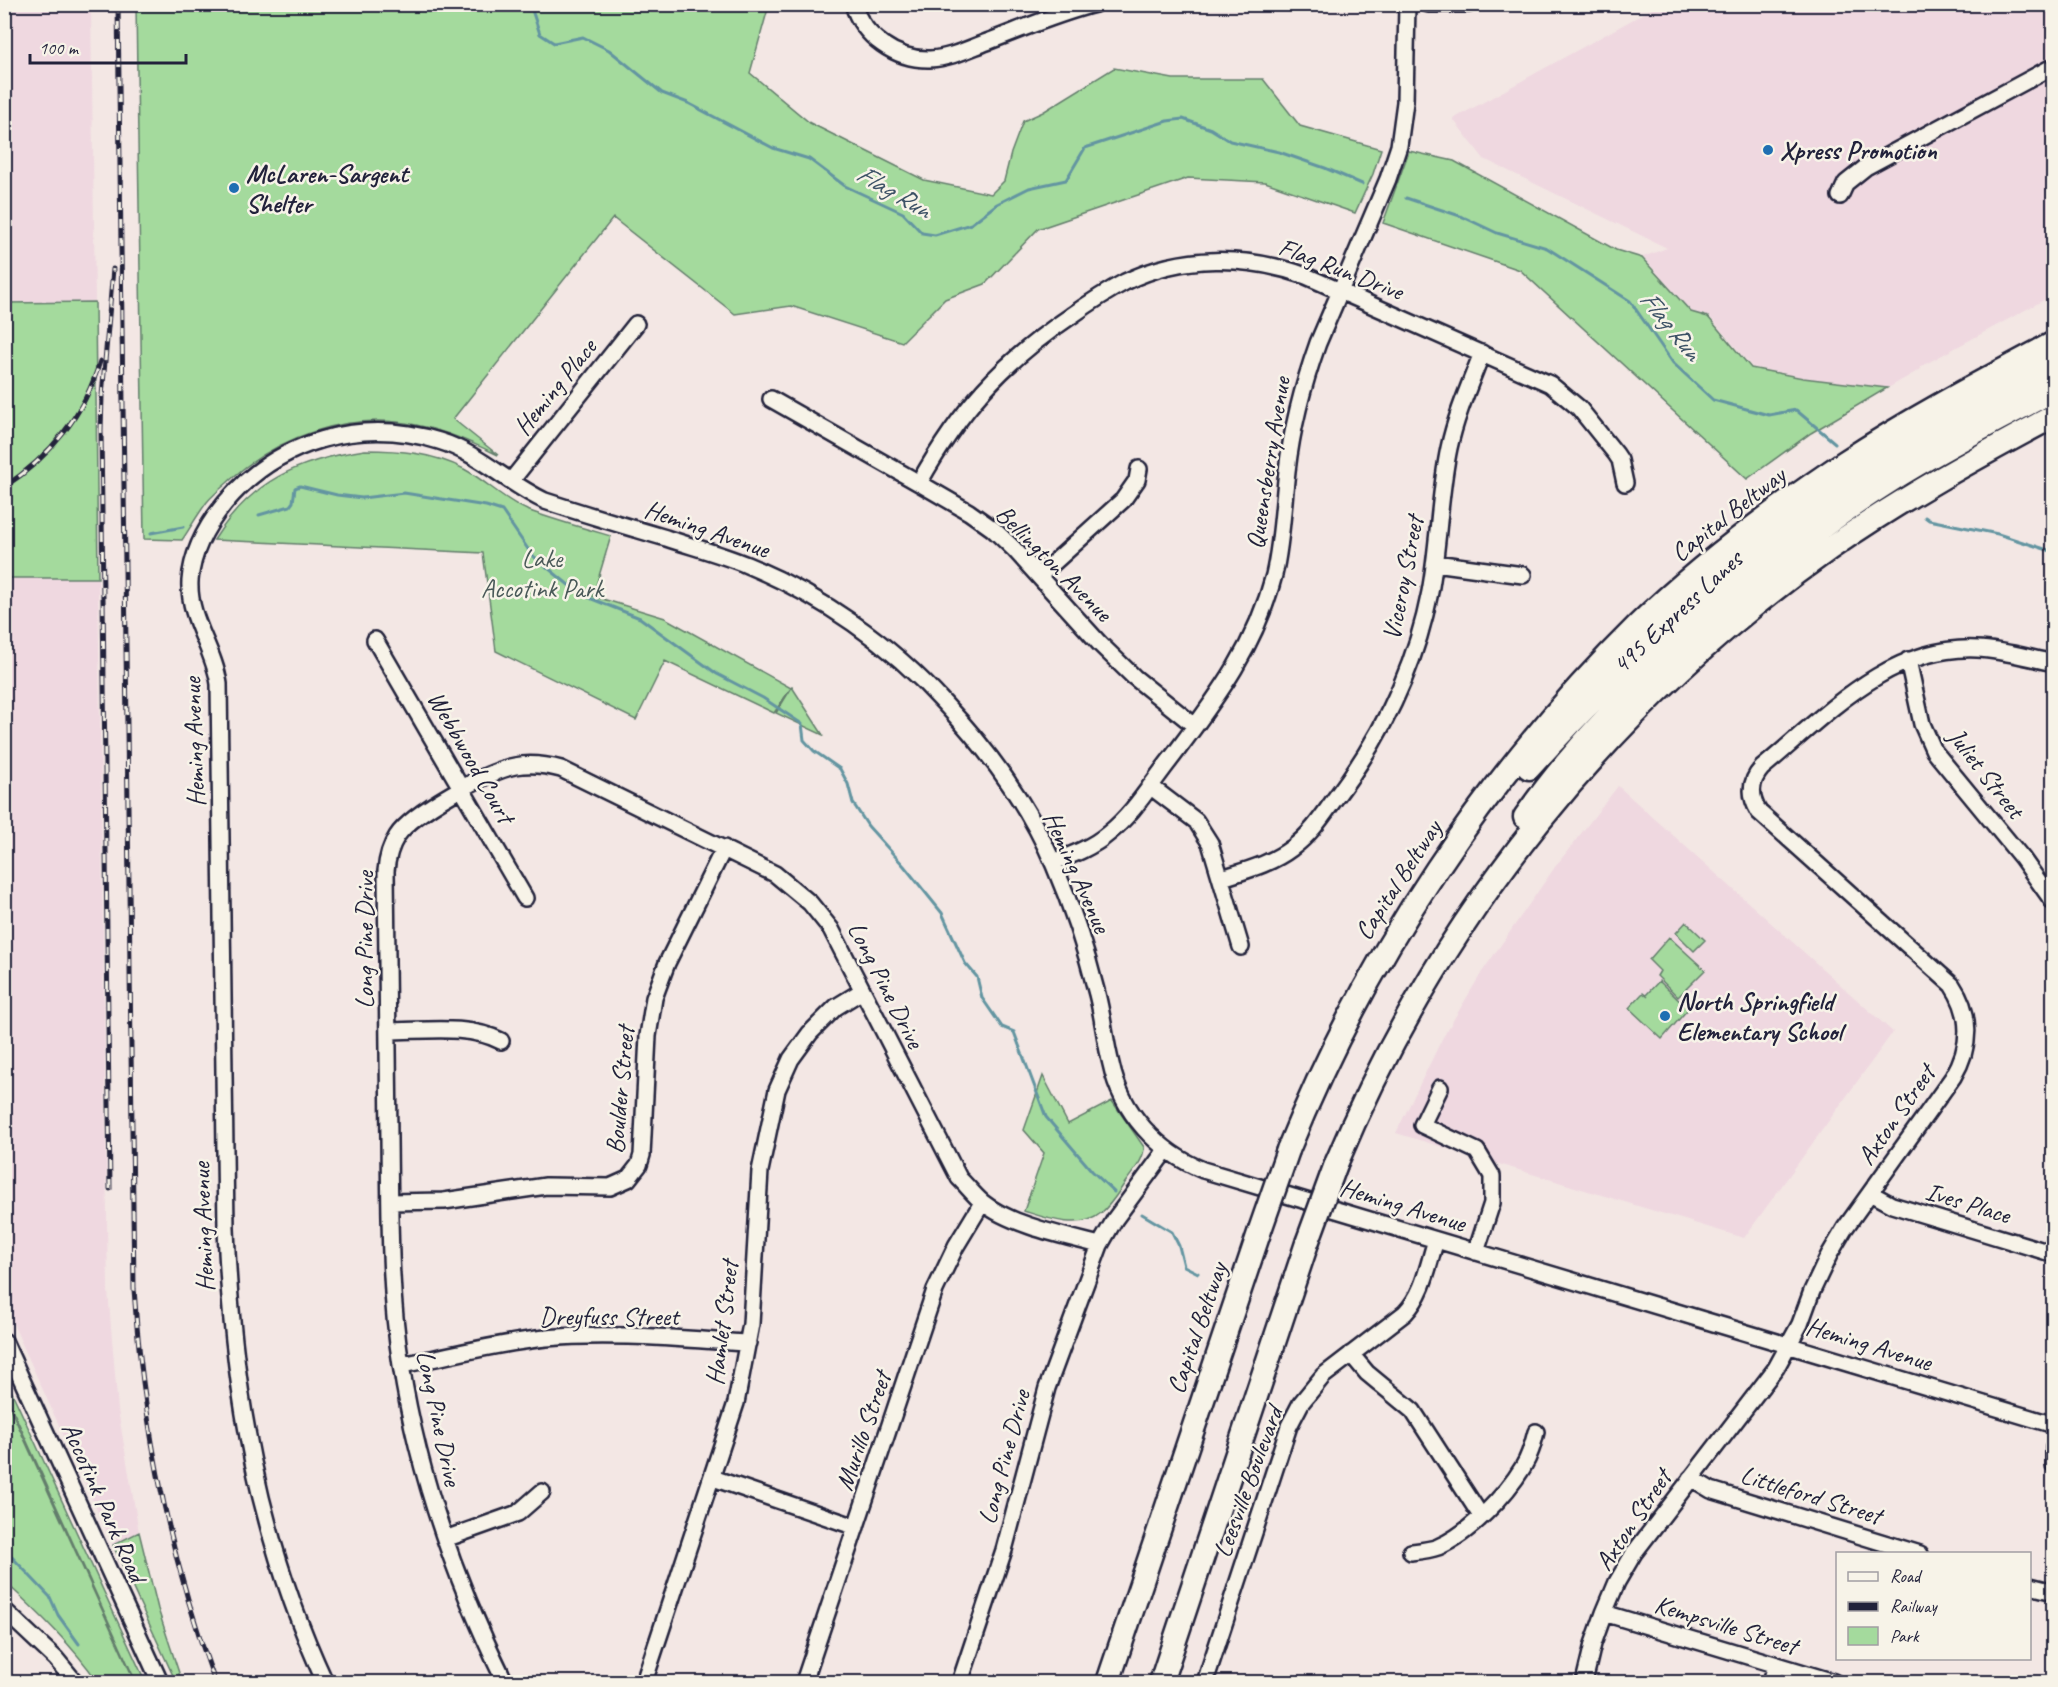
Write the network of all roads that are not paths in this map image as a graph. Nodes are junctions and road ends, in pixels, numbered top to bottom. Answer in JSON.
{"nodes":[{"id":1,"x":853,"y":4,"type":"edge"},
{"id":2,"x":1095,"y":4,"type":"edge"},
{"id":3,"x":1407,"y":4,"type":"edge"},
{"id":4,"x":1428,"y":4,"type":"edge"},
{"id":5,"x":1469,"y":4,"type":"edge"},
{"id":6,"x":1063,"y":9,"type":"edge"},
{"id":7,"x":2054,"y":66,"type":"edge"},
{"id":8,"x":1840,"y":196,"type":"dead end"},
{"id":9,"x":1340,"y":291,"type":"junction"},
{"id":10,"x":636,"y":324,"type":"dead end"},
{"id":11,"x":2054,"y":343,"type":"edge"},
{"id":12,"x":1482,"y":353,"type":"junction"},
{"id":13,"x":2054,"y":368,"type":"edge"},
{"id":14,"x":2054,"y":390,"type":"edge"},
{"id":15,"x":771,"y":399,"type":"dead end"},
{"id":16,"x":2054,"y":416,"type":"edge"},
{"id":17,"x":1139,"y":469,"type":"dead end"},
{"id":18,"x":511,"y":481,"type":"junction"},
{"id":19,"x":919,"y":483,"type":"junction"},
{"id":20,"x":1625,"y":483,"type":"dead end"},
{"id":21,"x":1435,"y":563,"type":"junction"},
{"id":22,"x":1523,"y":575,"type":"dead end"},
{"id":23,"x":1039,"y":576,"type":"junction"},
{"id":24,"x":375,"y":640,"type":"dead end"},
{"id":25,"x":1908,"y":660,"type":"junction"},
{"id":26,"x":2054,"y":663,"type":"edge"},
{"id":27,"x":1195,"y":726,"type":"junction"},
{"id":28,"x":1150,"y":786,"type":"junction"},
{"id":29,"x":462,"y":790,"type":"junction"},
{"id":30,"x":724,"y":848,"type":"junction"},
{"id":31,"x":1053,"y":862,"type":"junction"},
{"id":32,"x":1222,"y":878,"type":"junction"},
{"id":33,"x":525,"y":898,"type":"dead end"},
{"id":34,"x":1419,"y":898,"type":"junction"},
{"id":35,"x":2054,"y":903,"type":"edge"},
{"id":36,"x":1241,"y":947,"type":"dead end"},
{"id":37,"x":1433,"y":973,"type":"junction"},
{"id":38,"x":862,"y":991,"type":"junction"},
{"id":39,"x":388,"y":1031,"type":"junction"},
{"id":40,"x":501,"y":1041,"type":"dead end"},
{"id":41,"x":1440,"y":1088,"type":"dead end"},
{"id":42,"x":1166,"y":1150,"type":"junction"},
{"id":43,"x":1870,"y":1193,"type":"junction"},
{"id":44,"x":390,"y":1202,"type":"junction"},
{"id":45,"x":982,"y":1203,"type":"junction"},
{"id":46,"x":1436,"y":1240,"type":"junction"},
{"id":47,"x":1100,"y":1245,"type":"junction"},
{"id":48,"x":1476,"y":1252,"type":"junction"},
{"id":49,"x":2054,"y":1254,"type":"edge"},
{"id":50,"x":4,"y":1341,"type":"edge"},
{"id":51,"x":748,"y":1343,"type":"junction"},
{"id":52,"x":1789,"y":1345,"type":"junction"},
{"id":53,"x":1351,"y":1354,"type":"junction"},
{"id":54,"x":401,"y":1365,"type":"junction"},
{"id":55,"x":2054,"y":1425,"type":"edge"},
{"id":56,"x":1536,"y":1432,"type":"dead end"},
{"id":57,"x":2054,"y":1447,"type":"edge"},
{"id":58,"x":2054,"y":1465,"type":"edge"},
{"id":59,"x":713,"y":1478,"type":"junction"},
{"id":60,"x":1690,"y":1478,"type":"junction"},
{"id":61,"x":542,"y":1492,"type":"dead end"},
{"id":62,"x":1481,"y":1516,"type":"junction"},
{"id":63,"x":856,"y":1527,"type":"junction"},
{"id":64,"x":445,"y":1539,"type":"junction"},
{"id":65,"x":1411,"y":1552,"type":"dead end"},
{"id":66,"x":1913,"y":1552,"type":"edge"},
{"id":67,"x":2031,"y":1586,"type":"edge"},
{"id":68,"x":2054,"y":1589,"type":"edge"},
{"id":69,"x":4,"y":1610,"type":"edge"},
{"id":70,"x":1604,"y":1613,"type":"junction"},
{"id":71,"x":1776,"y":1665,"type":"junction"},
{"id":72,"x":75,"y":1683,"type":"edge"},
{"id":73,"x":160,"y":1683,"type":"edge"},
{"id":74,"x":325,"y":1683,"type":"edge"},
{"id":75,"x":505,"y":1683,"type":"edge"},
{"id":76,"x":644,"y":1683,"type":"edge"},
{"id":77,"x":804,"y":1683,"type":"edge"},
{"id":78,"x":960,"y":1683,"type":"edge"},
{"id":79,"x":1108,"y":1683,"type":"edge"},
{"id":80,"x":1161,"y":1683,"type":"edge"},
{"id":81,"x":1205,"y":1683,"type":"edge"},
{"id":82,"x":1584,"y":1683,"type":"edge"},
{"id":83,"x":1771,"y":1683,"type":"edge"},
{"id":84,"x":1834,"y":1683,"type":"edge"}],
"edges":[{"from":1,"to":6,"type":"street"},
{"from":2,"to":6,"type":"street"},
{"from":3,"to":9,"type":"street","name":"Queensberry Avenue"},
{"from":4,"to":5,"type":"street"},
{"from":7,"to":8,"type":"street"},
{"from":9,"to":12,"type":"street","name":"Flag Run Drive"},
{"from":9,"to":19,"type":"street","name":"Flag Run Drive"},
{"from":9,"to":27,"type":"street","name":"Queensberry Avenue"},
{"from":10,"to":18,"type":"street","name":"Heming Place"},
{"from":11,"to":34,"type":"highway","name":"Capital Beltway"},
{"from":12,"to":20,"type":"street","name":"Flag Run Drive"},
{"from":12,"to":21,"type":"street","name":"Viceroy Street"},
{"from":13,"to":34,"type":"highway","name":"495 Express Lanes"},
{"from":14,"to":37,"type":"highway","name":"495 Express Lanes"},
{"from":15,"to":19,"type":"street","name":"Bellington Avenue"},
{"from":16,"to":37,"type":"highway"},
{"from":17,"to":23,"type":"street"},
{"from":18,"to":31,"type":"street","name":"Heming Avenue"},
{"from":18,"to":74,"type":"street","name":"Heming Avenue"},
{"from":19,"to":23,"type":"street","name":"Bellington Avenue"},
{"from":21,"to":22,"type":"street"},
{"from":21,"to":32,"type":"street","name":"Viceroy Street"},
{"from":23,"to":27,"type":"street","name":"Bellington Avenue"},
{"from":24,"to":29,"type":"street","name":"Webbwood Court"},
{"from":25,"to":26,"type":"street","name":"Axton Street"},
{"from":25,"to":35,"type":"street","name":"Juliet Street"},
{"from":25,"to":43,"type":"street","name":"Axton Street"},
{"from":27,"to":28,"type":"street","name":"Queensberry Avenue"},
{"from":28,"to":31,"type":"street","name":"Queensberry Avenue"},
{"from":28,"to":32,"type":"street"},
{"from":29,"to":30,"type":"street","name":"Long Pine Drive"},
{"from":29,"to":33,"type":"street","name":"Webbwood Court"},
{"from":29,"to":39,"type":"street","name":"Long Pine Drive"},
{"from":30,"to":38,"type":"street","name":"Long Pine Drive"},
{"from":30,"to":44,"type":"street","name":"Boulder Street"},
{"from":31,"to":42,"type":"street","name":"Heming Avenue"},
{"from":32,"to":36,"type":"street"},
{"from":34,"to":79,"type":"highway","name":"Capital Beltway","bridge":true},
{"from":37,"to":80,"type":"highway","bridge":true},
{"from":38,"to":45,"type":"street","name":"Long Pine Drive"},
{"from":38,"to":51,"type":"street","name":"Hamlet Street"},
{"from":39,"to":40,"type":"street"},
{"from":39,"to":44,"type":"street","name":"Long Pine Drive"},
{"from":41,"to":48,"type":"street"},
{"from":42,"to":46,"type":"street","name":"Heming Avenue"},
{"from":42,"to":47,"type":"street","name":"Long Pine Drive"},
{"from":43,"to":49,"type":"street","name":"Ives Place"},
{"from":43,"to":52,"type":"street","name":"Axton Street"},
{"from":44,"to":54,"type":"street","name":"Long Pine Drive"},
{"from":45,"to":47,"type":"street","name":"Long Pine Drive"},
{"from":45,"to":63,"type":"street","name":"Murillo Street"},
{"from":46,"to":48,"type":"street","name":"Heming Avenue"},
{"from":46,"to":53,"type":"street","name":"Leesville Boulevard"},
{"from":47,"to":78,"type":"street","name":"Long Pine Drive"},
{"from":48,"to":52,"type":"street","name":"Heming Avenue"},
{"from":50,"to":73,"type":"street","name":"Accotink Park Road"},
{"from":51,"to":54,"type":"street","name":"Dreyfuss Street"},
{"from":51,"to":59,"type":"street","name":"Hamlet Street"},
{"from":52,"to":55,"type":"street","name":"Heming Avenue"},
{"from":52,"to":60,"type":"street","name":"Axton Street"},
{"from":53,"to":62,"type":"street"},
{"from":53,"to":81,"type":"street","name":"Leesville Boulevard"},
{"from":54,"to":64,"type":"street","name":"Long Pine Drive"},
{"from":56,"to":62,"type":"street"},
{"from":57,"to":58,"type":"street"},
{"from":59,"to":63,"type":"street"},
{"from":59,"to":76,"type":"street","name":"Hamlet Street"},
{"from":60,"to":66,"type":"street","name":"Littleford Street"},
{"from":60,"to":70,"type":"street","name":"Axton Street"},
{"from":61,"to":64,"type":"street"},
{"from":62,"to":65,"type":"street"},
{"from":63,"to":77,"type":"street","name":"Murillo Street"},
{"from":64,"to":75,"type":"street","name":"Long Pine Drive"},
{"from":67,"to":68,"type":"street"},
{"from":69,"to":72,"type":"street"},
{"from":70,"to":71,"type":"street","name":"Kempsville Street"},
{"from":70,"to":82,"type":"street","name":"Axton Street"},
{"from":71,"to":83,"type":"street"},
{"from":71,"to":84,"type":"street","name":"Kempsville Street"}]}
